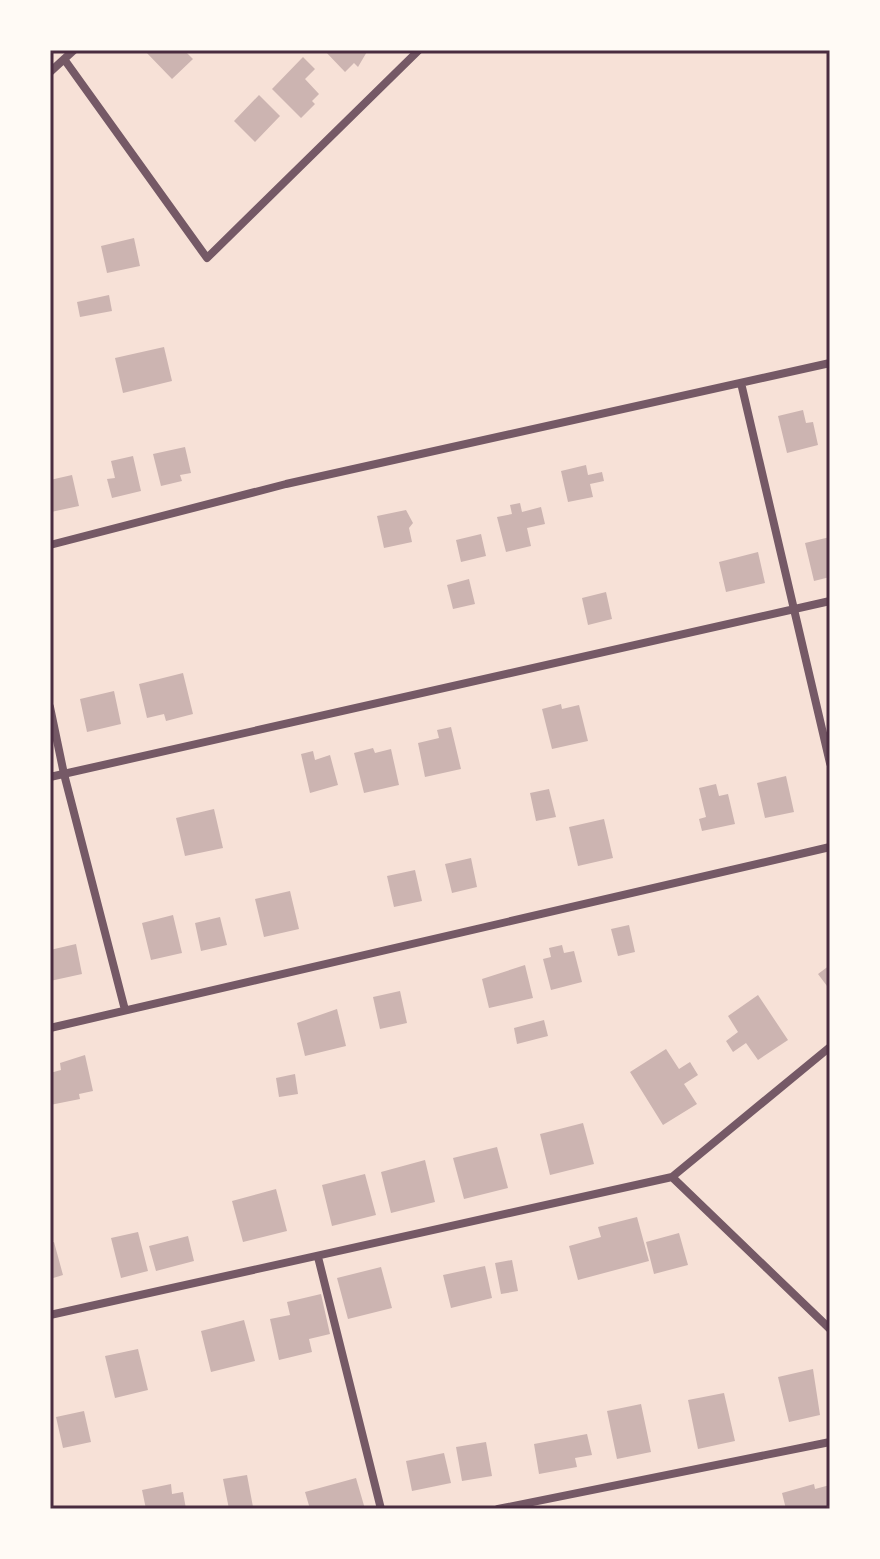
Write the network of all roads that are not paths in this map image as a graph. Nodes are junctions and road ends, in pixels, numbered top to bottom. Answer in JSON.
{"nodes":[{"id":1,"x":74,"y":50,"type":"edge"},
{"id":2,"x":419,"y":50,"type":"edge"},
{"id":3,"x":64,"y":59,"type":"junction"},
{"id":4,"x":50,"y":72,"type":"edge"},
{"id":5,"x":830,"y":363,"type":"edge"},
{"id":6,"x":741,"y":383,"type":"junction"},
{"id":7,"x":50,"y":545,"type":"edge"},
{"id":8,"x":830,"y":601,"type":"edge"},
{"id":9,"x":792,"y":610,"type":"junction"},
{"id":10,"x":50,"y":707,"type":"edge"},
{"id":11,"x":830,"y":763,"type":"edge"},
{"id":12,"x":64,"y":774,"type":"junction"},
{"id":13,"x":50,"y":777,"type":"edge"},
{"id":14,"x":830,"y":847,"type":"edge"},
{"id":15,"x":125,"y":1010,"type":"junction"},
{"id":16,"x":50,"y":1028,"type":"edge"},
{"id":17,"x":830,"y":1047,"type":"edge"},
{"id":18,"x":672,"y":1177,"type":"junction"},
{"id":19,"x":318,"y":1257,"type":"junction"},
{"id":20,"x":50,"y":1315,"type":"edge"},
{"id":21,"x":830,"y":1329,"type":"edge"},
{"id":22,"x":830,"y":1442,"type":"edge"},
{"id":23,"x":381,"y":1509,"type":"edge"},
{"id":24,"x":498,"y":1509,"type":"edge"}],
"edges":[{"from":1,"to":3,"type":"street"},
{"from":2,"to":3,"type":"street"},
{"from":3,"to":4,"type":"street"},
{"from":5,"to":6,"type":"street"},
{"from":6,"to":7,"type":"street"},
{"from":6,"to":9,"type":"street"},
{"from":8,"to":9,"type":"street"},
{"from":9,"to":11,"type":"street"},
{"from":9,"to":12,"type":"street"},
{"from":10,"to":12,"type":"street"},
{"from":12,"to":13,"type":"street"},
{"from":12,"to":15,"type":"street"},
{"from":14,"to":15,"type":"street"},
{"from":15,"to":16,"type":"street"},
{"from":17,"to":18,"type":"street"},
{"from":18,"to":19,"type":"street"},
{"from":18,"to":21,"type":"street"},
{"from":19,"to":20,"type":"street"},
{"from":19,"to":23,"type":"street"},
{"from":22,"to":24,"type":"street"}]}
